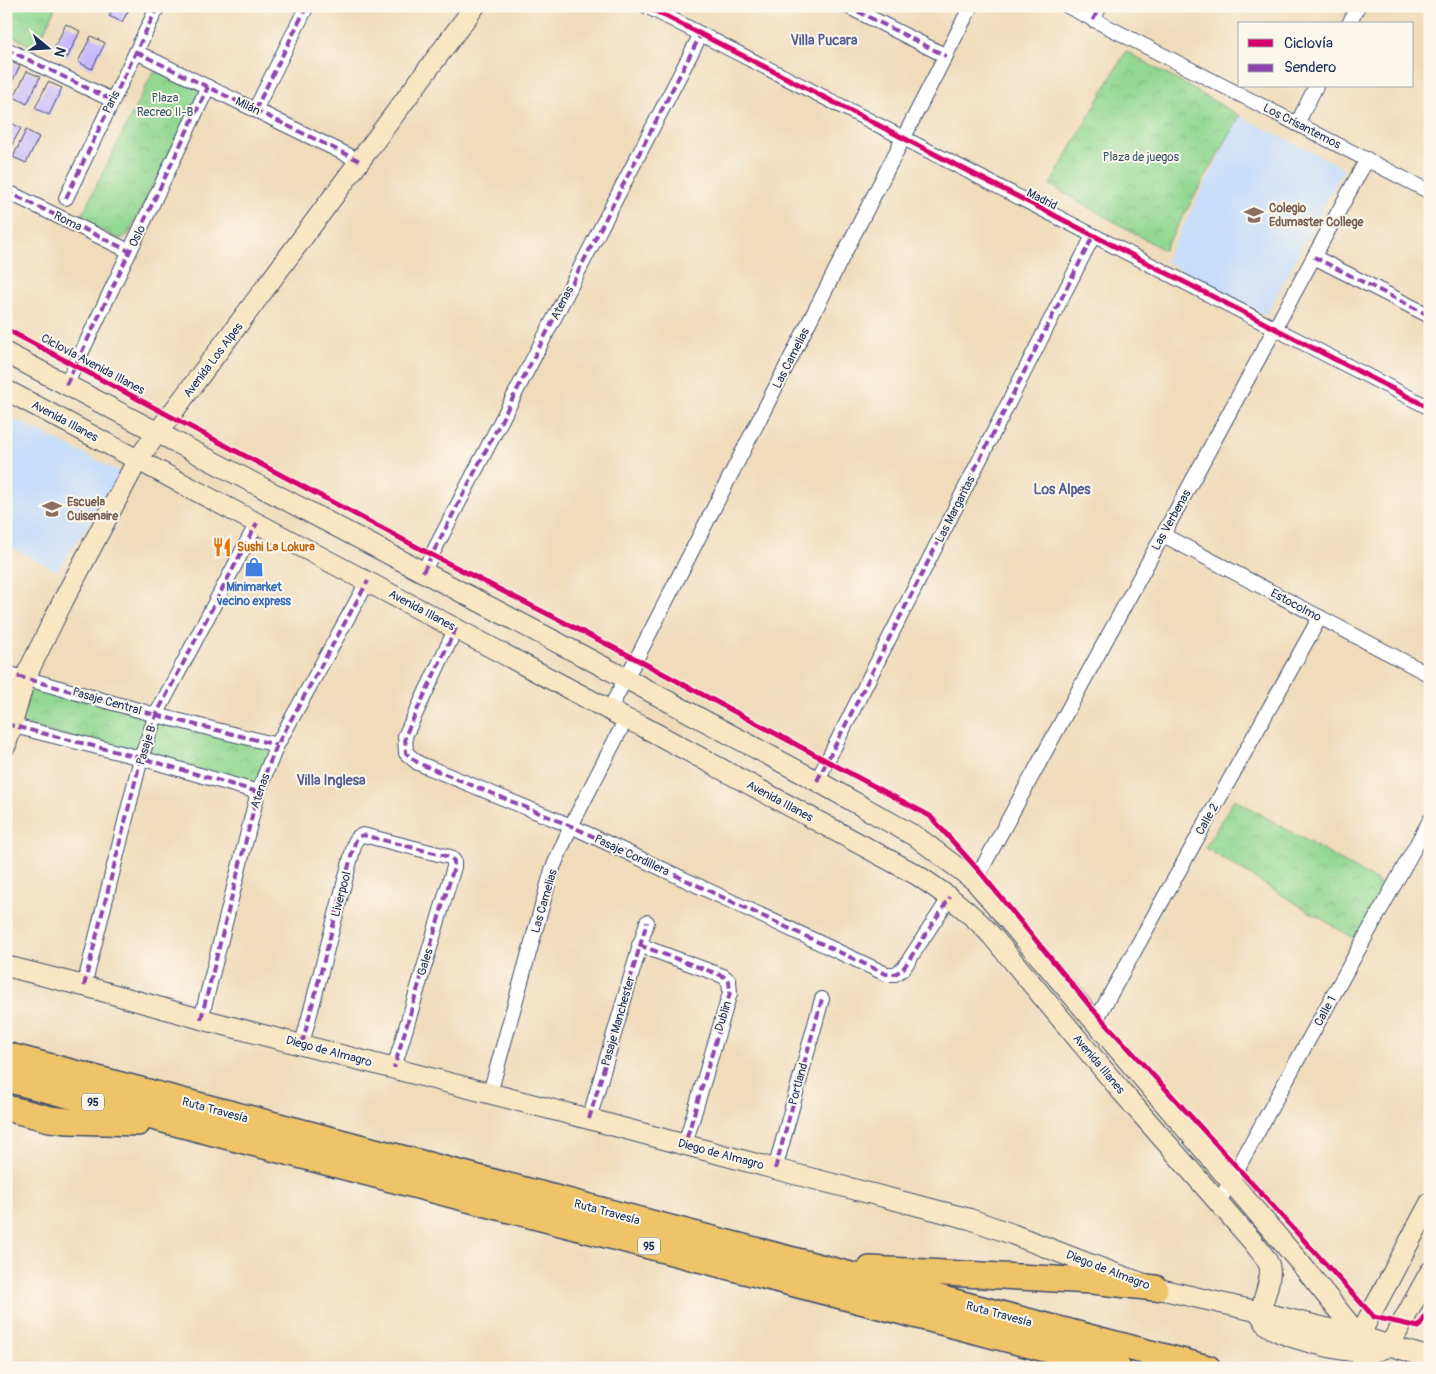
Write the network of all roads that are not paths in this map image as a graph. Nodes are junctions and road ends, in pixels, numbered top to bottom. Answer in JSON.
{"nodes":[{"id":1,"x":158,"y":6,"type":"edge"},
{"id":2,"x":306,"y":6,"type":"edge"},
{"id":3,"x":475,"y":6,"type":"edge"},
{"id":4,"x":646,"y":6,"type":"edge"},
{"id":5,"x":847,"y":6,"type":"edge"},
{"id":6,"x":971,"y":6,"type":"edge"},
{"id":7,"x":1067,"y":6,"type":"edge"},
{"id":8,"x":1100,"y":6,"type":"edge"},
{"id":9,"x":1358,"y":6,"type":"edge"},
{"id":10,"x":1093,"y":20,"type":"junction"},
{"id":11,"x":1350,"y":22,"type":"edge"},
{"id":12,"x":701,"y":34,"type":"junction"},
{"id":13,"x":6,"y":49,"type":"edge"},
{"id":14,"x":136,"y":52,"type":"junction"},
{"id":15,"x":946,"y":56,"type":"junction"},
{"id":16,"x":208,"y":87,"type":"junction"},
{"id":17,"x":1315,"y":88,"type":"edge"},
{"id":18,"x":112,"y":100,"type":"junction"},
{"id":19,"x":255,"y":110,"type":"junction"},
{"id":20,"x":1297,"y":124,"type":"junction"},
{"id":21,"x":903,"y":138,"type":"junction"},
{"id":22,"x":1367,"y":160,"type":"junction"},
{"id":23,"x":360,"y":161,"type":"junction"},
{"id":24,"x":6,"y":191,"type":"edge"},
{"id":25,"x":1430,"y":192,"type":"edge"},
{"id":26,"x":66,"y":198,"type":"dead end"},
{"id":27,"x":1093,"y":236,"type":"junction"},
{"id":28,"x":130,"y":251,"type":"junction"},
{"id":29,"x":1314,"y":257,"type":"junction"},
{"id":30,"x":1430,"y":316,"type":"edge"},
{"id":31,"x":1275,"y":329,"type":"junction"},
{"id":32,"x":6,"y":353,"type":"edge"},
{"id":33,"x":66,"y":385,"type":"junction"},
{"id":34,"x":6,"y":390,"type":"edge"},
{"id":35,"x":1430,"y":408,"type":"edge"},
{"id":36,"x":158,"y":433,"type":"junction"},
{"id":37,"x":138,"y":459,"type":"junction"},
{"id":38,"x":257,"y":522,"type":"junction"},
{"id":39,"x":1163,"y":535,"type":"junction"},
{"id":40,"x":423,"y":572,"type":"junction"},
{"id":41,"x":368,"y":581,"type":"junction"},
{"id":42,"x":1320,"y":617,"type":"junction"},
{"id":43,"x":456,"y":628,"type":"junction"},
{"id":44,"x":1430,"y":675,"type":"edge"},
{"id":45,"x":15,"y":676,"type":"edge"},
{"id":46,"x":625,"y":678,"type":"junction"},
{"id":47,"x":617,"y":714,"type":"junction"},
{"id":48,"x":156,"y":715,"type":"junction"},
{"id":49,"x":8,"y":732,"type":"edge"},
{"id":50,"x":277,"y":745,"type":"junction"},
{"id":51,"x":141,"y":758,"type":"junction"},
{"id":52,"x":817,"y":781,"type":"junction"},
{"id":53,"x":258,"y":792,"type":"junction"},
{"id":54,"x":1430,"y":820,"type":"edge"},
{"id":55,"x":571,"y":826,"type":"junction"},
{"id":56,"x":450,"y":857,"type":"joint"},
{"id":57,"x":974,"y":881,"type":"junction"},
{"id":58,"x":950,"y":897,"type":"junction"},
{"id":59,"x":647,"y":922,"type":"dead end"},
{"id":60,"x":639,"y":946,"type":"junction"},
{"id":61,"x":6,"y":966,"type":"edge"},
{"id":62,"x":84,"y":986,"type":"junction"},
{"id":63,"x":822,"y":999,"type":"dead end"},
{"id":64,"x":201,"y":1019,"type":"junction"},
{"id":65,"x":1095,"y":1022,"type":"junction"},
{"id":66,"x":302,"y":1044,"type":"junction"},
{"id":67,"x":6,"y":1055,"type":"edge"},
{"id":68,"x":394,"y":1068,"type":"junction"},
{"id":69,"x":6,"y":1079,"type":"edge"},
{"id":70,"x":490,"y":1093,"type":"junction"},
{"id":71,"x":6,"y":1108,"type":"edge"},
{"id":72,"x":589,"y":1119,"type":"junction"},
{"id":73,"x":180,"y":1124,"type":"junction"},
{"id":74,"x":685,"y":1144,"type":"junction"},
{"id":75,"x":775,"y":1169,"type":"junction"},
{"id":76,"x":1231,"y":1182,"type":"junction"},
{"id":77,"x":1219,"y":1202,"type":"junction"},
{"id":78,"x":1430,"y":1203,"type":"edge"},
{"id":79,"x":804,"y":1263,"type":"junction"},
{"id":80,"x":1430,"y":1272,"type":"edge"},
{"id":81,"x":1154,"y":1288,"type":"junction"},
{"id":82,"x":1260,"y":1312,"type":"junction"},
{"id":83,"x":1359,"y":1336,"type":"junction"},
{"id":84,"x":1390,"y":1346,"type":"junction"},
{"id":85,"x":1430,"y":1358,"type":"edge"},
{"id":86,"x":1118,"y":1368,"type":"edge"},
{"id":87,"x":1208,"y":1368,"type":"edge"}],
"edges":[{"from":1,"to":14,"type":"street","name":"Paris"},
{"from":2,"to":19,"type":"street"},
{"from":3,"to":23,"type":"main road","name":"Avenida Los Alpes"},
{"from":4,"to":12,"type":"street","name":"Madrid"},
{"from":5,"to":15,"type":"street"},
{"from":6,"to":15,"type":"street","name":"Las Camelias"},
{"from":7,"to":10,"type":"street","name":"Los Crisantemos"},
{"from":8,"to":10,"type":"street"},
{"from":9,"to":11,"type":"street"},
{"from":10,"to":20,"type":"street","name":"Los Crisantemos"},
{"from":12,"to":21,"type":"street","name":"Madrid"},
{"from":12,"to":40,"type":"street","name":"Atenas"},
{"from":13,"to":18,"type":"street"},
{"from":14,"to":16,"type":"street","name":"Milán"},
{"from":14,"to":18,"type":"street","name":"Paris"},
{"from":15,"to":21,"type":"street","name":"Las Camelias"},
{"from":16,"to":19,"type":"street","name":"Milán"},
{"from":16,"to":28,"type":"street","name":"Oslo"},
{"from":17,"to":20,"type":"street"},
{"from":18,"to":26,"type":"street","name":"Paris"},
{"from":19,"to":23,"type":"street","name":"Milán"},
{"from":20,"to":22,"type":"street","name":"Los Crisantemos"},
{"from":21,"to":27,"type":"street","name":"Madrid"},
{"from":21,"to":46,"type":"street","name":"Las Camelias"},
{"from":22,"to":25,"type":"street","name":"Los Crisantemos"},
{"from":22,"to":29,"type":"street","name":"Las Verbenas"},
{"from":23,"to":36,"type":"main road","name":"Avenida Los Alpes"},
{"from":24,"to":28,"type":"street","name":"Roma"},
{"from":27,"to":31,"type":"street","name":"Madrid"},
{"from":27,"to":52,"type":"street","name":"Las Margaritas"},
{"from":28,"to":33,"type":"street","name":"Oslo"},
{"from":29,"to":30,"type":"street"},
{"from":29,"to":31,"type":"street","name":"Las Verbenas"},
{"from":31,"to":35,"type":"street","name":"Madrid"},
{"from":31,"to":39,"type":"street","name":"Las Verbenas"},
{"from":32,"to":33,"type":"main road","name":"Avenida Illanes"},
{"from":33,"to":36,"type":"main road","name":"Avenida Illanes"},
{"from":34,"to":37,"type":"main road","name":"Avenida Illanes"},
{"from":36,"to":37,"type":"main road","name":"Avenida Los Alpes"},
{"from":36,"to":40,"type":"main road","name":"Avenida Illanes"},
{"from":37,"to":38,"type":"main road","name":"Avenida Illanes"},
{"from":37,"to":45,"type":"main road","name":"Avenida Los Alpes"},
{"from":38,"to":41,"type":"main road","name":"Avenida Illanes"},
{"from":38,"to":48,"type":"street","name":"Pasaje B"},
{"from":39,"to":42,"type":"street","name":"Estocolmo"},
{"from":39,"to":57,"type":"street","name":"Las Verbenas"},
{"from":40,"to":46,"type":"main road","name":"Avenida Illanes"},
{"from":41,"to":43,"type":"main road","name":"Avenida Illanes"},
{"from":41,"to":50,"type":"street","name":"Atenas"},
{"from":42,"to":44,"type":"street","name":"Estocolmo"},
{"from":42,"to":65,"type":"street","name":"Calle 2"},
{"from":43,"to":47,"type":"main road","name":"Avenida Illanes"},
{"from":43,"to":55,"type":"street","name":"Pasaje Cordillera"},
{"from":45,"to":48,"type":"street","name":"Pasaje Central"},
{"from":45,"to":49,"type":"main road","name":"Avenida Los Alpes"},
{"from":46,"to":47,"type":"street","name":"Las Camelias"},
{"from":46,"to":52,"type":"main road","name":"Avenida Illanes"},
{"from":47,"to":55,"type":"street","name":"Las Camelias"},
{"from":47,"to":58,"type":"main road","name":"Avenida Illanes"},
{"from":48,"to":50,"type":"street","name":"Pasaje Central"},
{"from":48,"to":51,"type":"street","name":"Pasaje B"},
{"from":49,"to":51,"type":"street"},
{"from":50,"to":53,"type":"street","name":"Atenas"},
{"from":51,"to":53,"type":"street"},
{"from":51,"to":62,"type":"street","name":"Pasaje B"},
{"from":52,"to":57,"type":"main road","name":"Avenida Illanes"},
{"from":53,"to":64,"type":"street","name":"Atenas"},
{"from":54,"to":76,"type":"street","name":"Calle 1"},
{"from":55,"to":58,"type":"street","name":"Pasaje Cordillera"},
{"from":55,"to":70,"type":"street","name":"Las Camelias"},
{"from":56,"to":66,"type":"street","name":"Liverpool"},
{"from":56,"to":68,"type":"street","name":"Gales"},
{"from":57,"to":65,"type":"main road","name":"Avenida Illanes"},
{"from":58,"to":77,"type":"main road","name":"Avenida Illanes"},
{"from":59,"to":60,"type":"street","name":"Pasaje Manchester"},
{"from":60,"to":72,"type":"street","name":"Pasaje Manchester"},
{"from":60,"to":74,"type":"street","name":"Dublin"},
{"from":61,"to":62,"type":"main road","name":"Diego de Almagro"},
{"from":62,"to":64,"type":"main road","name":"Diego de Almagro"},
{"from":63,"to":75,"type":"street","name":"Portland"},
{"from":64,"to":66,"type":"main road","name":"Diego de Almagro"},
{"from":65,"to":76,"type":"main road","name":"Avenida Illanes"},
{"from":66,"to":68,"type":"main road","name":"Diego de Almagro"},
{"from":67,"to":79,"type":"highway","name":"Ruta Travesía","number":"95"},
{"from":68,"to":70,"type":"main road","name":"Diego de Almagro"},
{"from":69,"to":73,"type":"highway","name":"Ruta Travesía","number":"95"},
{"from":70,"to":72,"type":"main road","name":"Diego de Almagro"},
{"from":71,"to":73,"type":"highway"},
{"from":72,"to":74,"type":"main road","name":"Diego de Almagro"},
{"from":73,"to":86,"type":"highway","name":"Ruta Travesía","number":"95"},
{"from":74,"to":75,"type":"main road","name":"Diego de Almagro"},
{"from":75,"to":81,"type":"main road","name":"Diego de Almagro"},
{"from":76,"to":77,"type":"street","name":"Calle 1"},
{"from":76,"to":83,"type":"main road","name":"Avenida Illanes"},
{"from":77,"to":82,"type":"main road","name":"Avenida Illanes"},
{"from":78,"to":83,"type":"main road"},
{"from":79,"to":81,"type":"highway"},
{"from":79,"to":87,"type":"highway","name":"Ruta Travesía","number":"95"},
{"from":80,"to":84,"type":"main road"},
{"from":81,"to":82,"type":"main road","name":"Diego de Almagro"},
{"from":82,"to":83,"type":"main road","name":"Diego de Almagro"},
{"from":82,"to":84,"type":"main road"},
{"from":83,"to":84,"type":"main road","name":"Diego de Almagro"},
{"from":84,"to":85,"type":"main road","name":"Diego de Almagro"}]}
